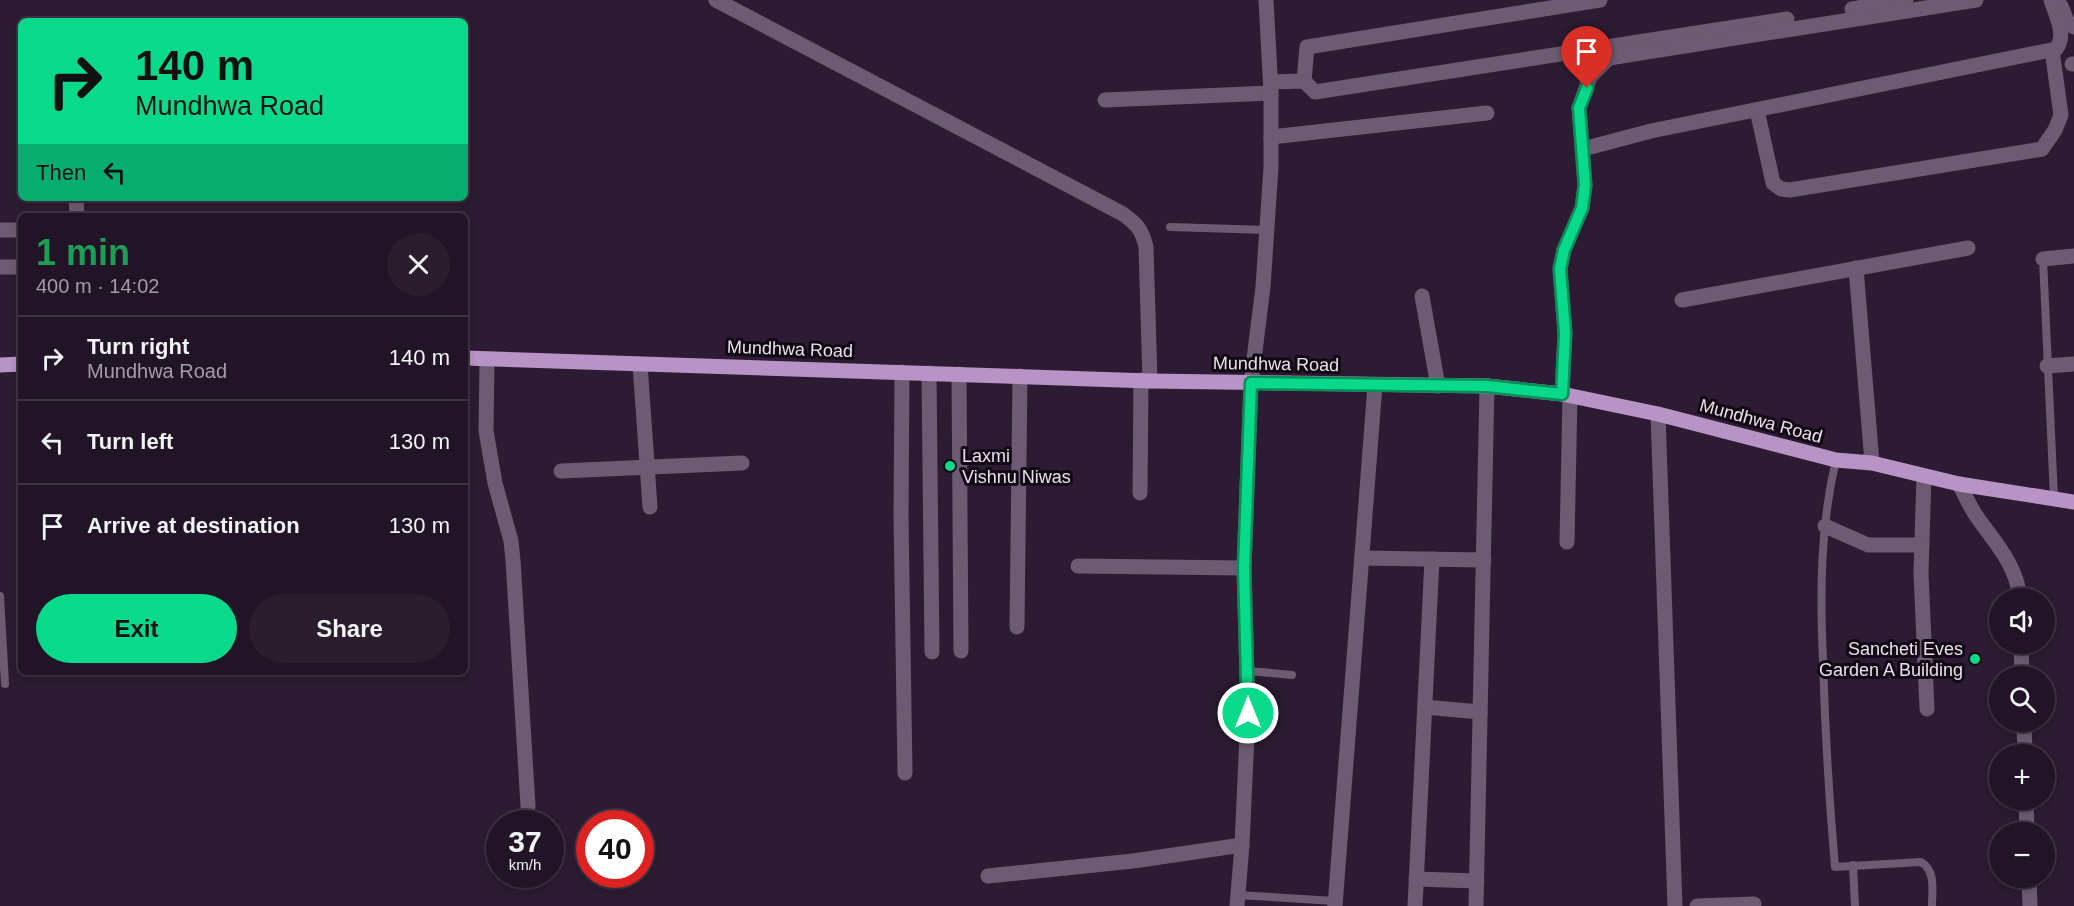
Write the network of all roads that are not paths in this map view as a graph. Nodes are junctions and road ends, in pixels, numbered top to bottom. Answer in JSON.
{"nodes":[{"id":1,"x":716,"y":0,"type":"edge"},
{"id":2,"x":1266,"y":0,"type":"edge"},
{"id":3,"x":1600,"y":0,"type":"edge"},
{"id":4,"x":1906,"y":0,"type":"edge"},
{"id":5,"x":1976,"y":0,"type":"edge"},
{"id":6,"x":2051,"y":0,"type":"edge"},
{"id":7,"x":2059,"y":0,"type":"edge"},
{"id":8,"x":2074,"y":27,"type":"edge"},
{"id":9,"x":2052,"y":50,"type":"junction"},
{"id":10,"x":1304,"y":81,"type":"junction"},
{"id":11,"x":1271,"y":88,"type":"junction"},
{"id":12,"x":1106,"y":100,"type":"dead end"},
{"id":13,"x":1757,"y":110,"type":"junction"},
{"id":14,"x":1487,"y":113,"type":"dead end"},
{"id":15,"x":1271,"y":137,"type":"junction"},
{"id":16,"x":1583,"y":149,"type":"junction"},
{"id":17,"x":1170,"y":227,"type":"dead end"},
{"id":18,"x":0,"y":230,"type":"edge"},
{"id":19,"x":18,"y":230,"type":"edge"},
{"id":20,"x":1267,"y":230,"type":"junction"},
{"id":21,"x":1968,"y":248,"type":"dead end"},
{"id":22,"x":2074,"y":256,"type":"edge"},
{"id":23,"x":2043,"y":259,"type":"joint"},
{"id":24,"x":0,"y":267,"type":"edge"},
{"id":25,"x":18,"y":267,"type":"edge"},
{"id":26,"x":1856,"y":268,"type":"junction"},
{"id":27,"x":1422,"y":296,"type":"dead end"},
{"id":28,"x":1682,"y":300,"type":"dead end"},
{"id":29,"x":468,"y":358,"type":"edge"},
{"id":30,"x":488,"y":359,"type":"junction"},
{"id":31,"x":18,"y":364,"type":"edge"},
{"id":32,"x":640,"y":364,"type":"junction"},
{"id":33,"x":2074,"y":364,"type":"edge"},
{"id":34,"x":0,"y":365,"type":"edge"},
{"id":35,"x":2048,"y":366,"type":"junction"},
{"id":36,"x":902,"y":372,"type":"junction"},
{"id":37,"x":929,"y":373,"type":"junction"},
{"id":38,"x":959,"y":374,"type":"junction"},
{"id":39,"x":1020,"y":376,"type":"junction"},
{"id":40,"x":1145,"y":381,"type":"junction"},
{"id":41,"x":1251,"y":383,"type":"junction"},
{"id":42,"x":1375,"y":385,"type":"junction"},
{"id":43,"x":1438,"y":386,"type":"junction"},
{"id":44,"x":1487,"y":386,"type":"junction"},
{"id":45,"x":1566,"y":395,"type":"junction"},
{"id":46,"x":1658,"y":414,"type":"junction"},
{"id":47,"x":1836,"y":460,"type":"junction"},
{"id":48,"x":742,"y":463,"type":"dead end"},
{"id":49,"x":1872,"y":463,"type":"junction"},
{"id":50,"x":647,"y":466,"type":"junction"},
{"id":51,"x":561,"y":471,"type":"dead end"},
{"id":52,"x":1924,"y":476,"type":"junction"},
{"id":53,"x":1959,"y":484,"type":"junction"},
{"id":54,"x":1140,"y":493,"type":"dead end"},
{"id":55,"x":2054,"y":498,"type":"junction"},
{"id":56,"x":2074,"y":502,"type":"edge"},
{"id":57,"x":650,"y":507,"type":"dead end"},
{"id":58,"x":1825,"y":526,"type":"junction"},
{"id":59,"x":1567,"y":542,"type":"dead end"},
{"id":60,"x":1922,"y":545,"type":"junction"},
{"id":61,"x":1362,"y":558,"type":"junction"},
{"id":62,"x":1432,"y":560,"type":"junction"},
{"id":63,"x":1484,"y":560,"type":"junction"},
{"id":64,"x":1078,"y":566,"type":"dead end"},
{"id":65,"x":1244,"y":568,"type":"junction"},
{"id":66,"x":2017,"y":588,"type":"edge"},
{"id":67,"x":0,"y":596,"type":"edge"},
{"id":68,"x":1017,"y":627,"type":"dead end"},
{"id":69,"x":961,"y":651,"type":"dead end"},
{"id":70,"x":932,"y":652,"type":"dead end"},
{"id":71,"x":1249,"y":671,"type":"junction"},
{"id":72,"x":1292,"y":675,"type":"dead end"},
{"id":73,"x":4,"y":684,"type":"dead end"},
{"id":74,"x":1425,"y":707,"type":"junction"},
{"id":75,"x":1927,"y":708,"type":"dead end"},
{"id":76,"x":1480,"y":712,"type":"junction"},
{"id":77,"x":905,"y":772,"type":"dead end"},
{"id":78,"x":528,"y":807,"type":"dead end"},
{"id":79,"x":1242,"y":845,"type":"junction"},
{"id":80,"x":1853,"y":865,"type":"junction"},
{"id":81,"x":988,"y":876,"type":"dead end"},
{"id":82,"x":1416,"y":879,"type":"junction"},
{"id":83,"x":1476,"y":881,"type":"junction"},
{"id":84,"x":2029,"y":888,"type":"edge"},
{"id":85,"x":1238,"y":900,"type":"edge"},
{"id":86,"x":1335,"y":903,"type":"edge"},
{"id":87,"x":1754,"y":904,"type":"dead end"},
{"id":88,"x":1415,"y":906,"type":"edge"},
{"id":89,"x":1476,"y":906,"type":"edge"},
{"id":90,"x":1675,"y":906,"type":"edge"},
{"id":91,"x":1697,"y":906,"type":"edge"},
{"id":92,"x":1713,"y":906,"type":"edge"},
{"id":93,"x":1855,"y":906,"type":"edge"},
{"id":94,"x":1932,"y":906,"type":"edge"},
{"id":95,"x":2030,"y":906,"type":"edge"}],
"edges":[{"from":1,"to":40,"type":"street"},
{"from":2,"to":11,"type":"street"},
{"from":3,"to":10,"type":"street"},
{"from":4,"to":10,"type":"street"},
{"from":5,"to":16,"type":"street"},
{"from":6,"to":9,"type":"street"},
{"from":7,"to":8,"type":"street"},
{"from":9,"to":13,"type":"street"},
{"from":9,"to":13,"type":"street"},
{"from":10,"to":11,"type":"street"},
{"from":11,"to":12,"type":"street"},
{"from":11,"to":15,"type":"street"},
{"from":13,"to":16,"type":"street"},
{"from":14,"to":15,"type":"street"},
{"from":15,"to":20,"type":"street"},
{"from":16,"to":45,"type":"street"},
{"from":17,"to":20,"type":"lane"},
{"from":18,"to":19,"type":"street"},
{"from":20,"to":41,"type":"street"},
{"from":21,"to":26,"type":"street"},
{"from":22,"to":23,"type":"street"},
{"from":23,"to":35,"type":"lane"},
{"from":24,"to":25,"type":"street"},
{"from":26,"to":28,"type":"street"},
{"from":26,"to":49,"type":"street"},
{"from":27,"to":43,"type":"street"},
{"from":29,"to":30,"type":"main road","name":"Mundhwa Road"},
{"from":30,"to":32,"type":"main road","name":"Mundhwa Road"},
{"from":30,"to":78,"type":"street"},
{"from":31,"to":34,"type":"main road"},
{"from":32,"to":36,"type":"main road","name":"Mundhwa Road"},
{"from":32,"to":50,"type":"street"},
{"from":33,"to":35,"type":"street"},
{"from":35,"to":55,"type":"lane"},
{"from":36,"to":37,"type":"main road","name":"Mundhwa Road"},
{"from":36,"to":77,"type":"street"},
{"from":37,"to":38,"type":"main road","name":"Mundhwa Road"},
{"from":37,"to":70,"type":"street"},
{"from":38,"to":39,"type":"main road","name":"Mundhwa Road"},
{"from":38,"to":69,"type":"street"},
{"from":39,"to":40,"type":"main road","name":"Mundhwa Road"},
{"from":39,"to":68,"type":"street"},
{"from":40,"to":41,"type":"main road","name":"Mundhwa Road"},
{"from":40,"to":54,"type":"street"},
{"from":41,"to":42,"type":"main road","name":"Mundhwa Road"},
{"from":41,"to":65,"type":"street"},
{"from":42,"to":43,"type":"main road","name":"Mundhwa Road"},
{"from":42,"to":61,"type":"street"},
{"from":43,"to":44,"type":"main road","name":"Mundhwa Road"},
{"from":44,"to":45,"type":"main road","name":"Mundhwa Road"},
{"from":44,"to":63,"type":"street"},
{"from":45,"to":46,"type":"main road","name":"Mundhwa Road"},
{"from":45,"to":59,"type":"street"},
{"from":46,"to":47,"type":"main road","name":"Mundhwa Road"},
{"from":46,"to":90,"type":"street"},
{"from":47,"to":49,"type":"main road","name":"Mundhwa Road"},
{"from":47,"to":58,"type":"lane"},
{"from":48,"to":50,"type":"street"},
{"from":49,"to":52,"type":"main road","name":"Mundhwa Road"},
{"from":50,"to":51,"type":"street"},
{"from":50,"to":57,"type":"street"},
{"from":52,"to":53,"type":"main road","name":"Mundhwa Road"},
{"from":52,"to":60,"type":"street"},
{"from":53,"to":55,"type":"main road","name":"Mundhwa Road"},
{"from":53,"to":66,"type":"street"},
{"from":55,"to":56,"type":"main road","name":"Mundhwa Road"},
{"from":58,"to":60,"type":"street"},
{"from":58,"to":80,"type":"lane"},
{"from":60,"to":75,"type":"street"},
{"from":61,"to":62,"type":"street"},
{"from":61,"to":86,"type":"street"},
{"from":62,"to":63,"type":"street"},
{"from":62,"to":74,"type":"street"},
{"from":63,"to":76,"type":"street"},
{"from":64,"to":65,"type":"street"},
{"from":65,"to":71,"type":"street"},
{"from":67,"to":73,"type":"lane"},
{"from":71,"to":72,"type":"lane"},
{"from":71,"to":79,"type":"street"},
{"from":74,"to":76,"type":"street"},
{"from":74,"to":82,"type":"street"},
{"from":76,"to":83,"type":"street"},
{"from":79,"to":81,"type":"street"},
{"from":79,"to":85,"type":"street"},
{"from":80,"to":93,"type":"lane"},
{"from":80,"to":94,"type":"lane"},
{"from":82,"to":83,"type":"street"},
{"from":82,"to":88,"type":"street"},
{"from":83,"to":89,"type":"street"},
{"from":84,"to":95,"type":"street"},
{"from":85,"to":86,"type":"lane"},
{"from":87,"to":92,"type":"street"},
{"from":91,"to":92,"type":"street"}]}
